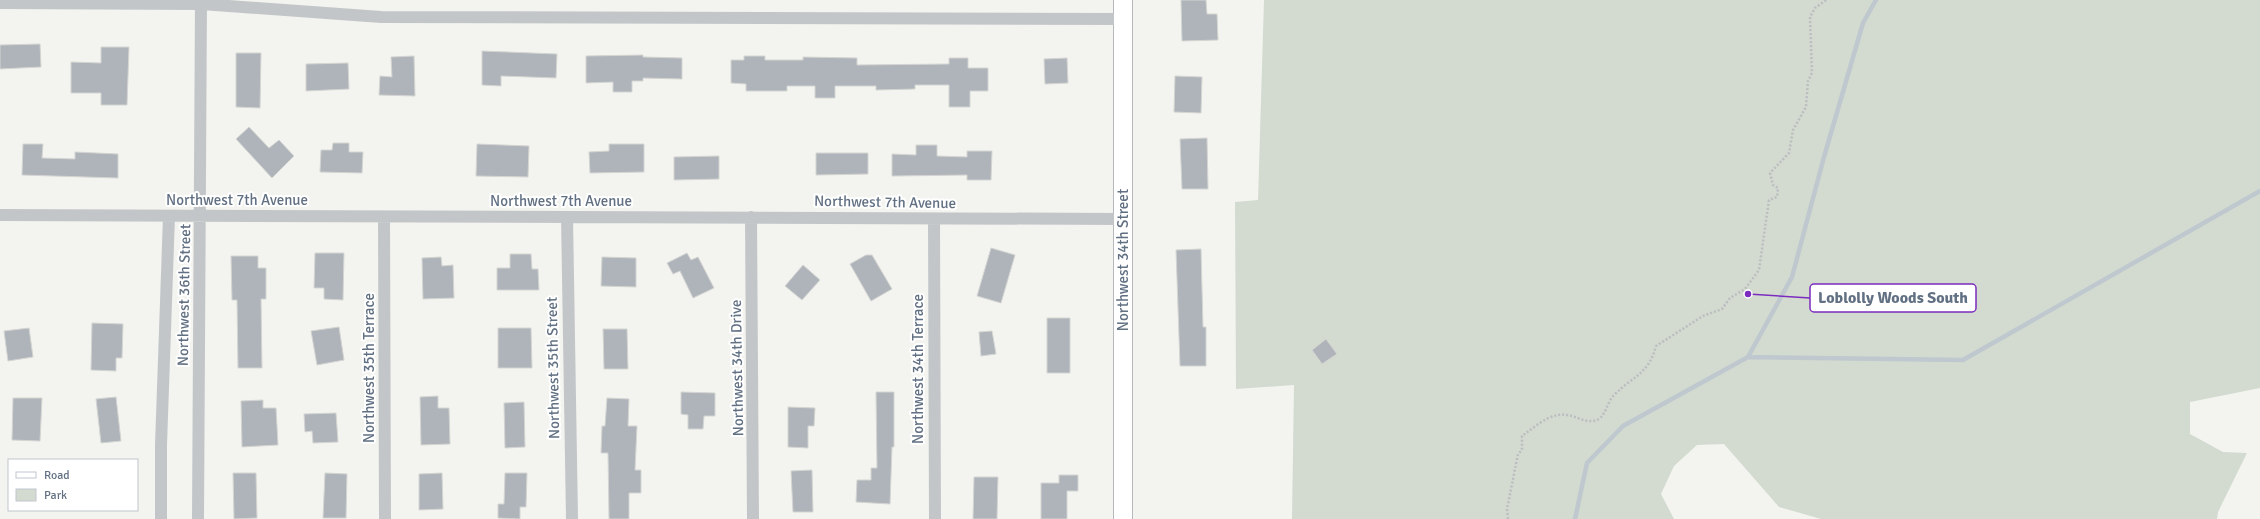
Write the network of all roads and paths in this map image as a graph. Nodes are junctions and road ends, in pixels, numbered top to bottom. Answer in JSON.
{"nodes":[{"id":1,"x":1123,"y":0,"type":"edge"},
{"id":2,"x":1826,"y":0,"type":"edge"},
{"id":3,"x":0,"y":2,"type":"edge"},
{"id":4,"x":201,"y":2,"type":"edge"},
{"id":5,"x":1123,"y":19,"type":"junction"},
{"id":6,"x":0,"y":215,"type":"edge"},
{"id":7,"x":201,"y":215,"type":"junction"},
{"id":8,"x":170,"y":216,"type":"junction"},
{"id":9,"x":384,"y":217,"type":"junction"},
{"id":10,"x":567,"y":217,"type":"junction"},
{"id":11,"x":751,"y":217,"type":"junction"},
{"id":12,"x":934,"y":219,"type":"junction"},
{"id":13,"x":1123,"y":220,"type":"junction"},
{"id":14,"x":161,"y":519,"type":"edge"},
{"id":15,"x":198,"y":519,"type":"edge"},
{"id":16,"x":385,"y":519,"type":"edge"},
{"id":17,"x":572,"y":519,"type":"edge"},
{"id":18,"x":753,"y":519,"type":"edge"},
{"id":19,"x":935,"y":519,"type":"edge"},
{"id":20,"x":1123,"y":519,"type":"edge"},
{"id":21,"x":1508,"y":519,"type":"edge"}],
"edges":[{"from":1,"to":5,"type":"main road","name":"Northwest 34th Street"},
{"from":2,"to":21,"type":"path"},
{"from":3,"to":4,"type":"street"},
{"from":4,"to":5,"type":"street"},
{"from":4,"to":7,"type":"street","name":"Northwest 36th Street"},
{"from":5,"to":13,"type":"main road","name":"Northwest 34th Street"},
{"from":6,"to":8,"type":"street","name":"Northwest 7th Avenue"},
{"from":7,"to":8,"type":"street","name":"Northwest 7th Avenue"},
{"from":7,"to":9,"type":"street","name":"Northwest 7th Avenue"},
{"from":7,"to":15,"type":"street","name":"Northwest 36th Street"},
{"from":8,"to":14,"type":"street"},
{"from":9,"to":10,"type":"street","name":"Northwest 7th Avenue"},
{"from":9,"to":16,"type":"street","name":"Northwest 35th Terrace"},
{"from":10,"to":11,"type":"street","name":"Northwest 7th Avenue"},
{"from":10,"to":17,"type":"street","name":"Northwest 35th Street"},
{"from":11,"to":12,"type":"street","name":"Northwest 7th Avenue"},
{"from":11,"to":18,"type":"street","name":"Northwest 34th Drive"},
{"from":12,"to":13,"type":"street","name":"Northwest 7th Avenue"},
{"from":12,"to":19,"type":"street","name":"Northwest 34th Terrace"},
{"from":13,"to":20,"type":"main road","name":"Northwest 34th Street"}]}
